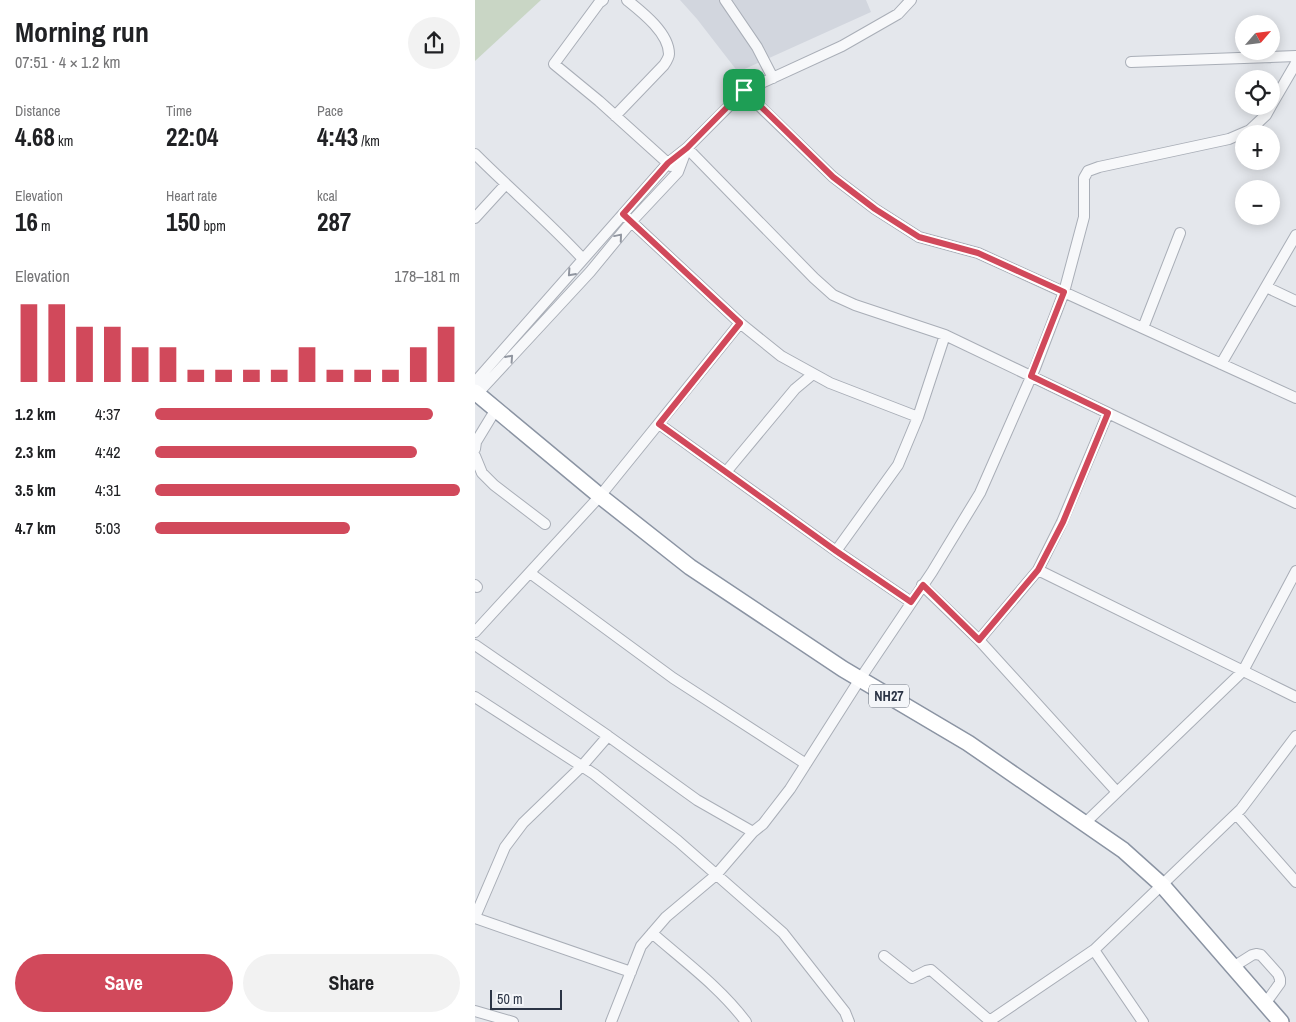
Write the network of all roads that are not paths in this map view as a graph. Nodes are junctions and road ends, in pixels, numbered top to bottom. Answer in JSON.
{"nodes":[{"id":1,"x":603,"y":0,"type":"edge"},
{"id":2,"x":627,"y":0,"type":"edge"},
{"id":3,"x":725,"y":0,"type":"edge"},
{"id":4,"x":911,"y":0,"type":"edge"},
{"id":5,"x":1296,"y":56,"type":"edge"},
{"id":6,"x":1131,"y":62,"type":"dead end"},
{"id":7,"x":1296,"y":63,"type":"edge"},
{"id":8,"x":773,"y":78,"type":"junction"},
{"id":9,"x":744,"y":90,"type":"junction"},
{"id":10,"x":1280,"y":91,"type":"edge"},
{"id":11,"x":1266,"y":115,"type":"edge"},
{"id":12,"x":615,"y":116,"type":"junction"},
{"id":13,"x":687,"y":148,"type":"junction"},
{"id":14,"x":475,"y":154,"type":"edge"},
{"id":15,"x":668,"y":163,"type":"junction"},
{"id":16,"x":678,"y":172,"type":"junction"},
{"id":17,"x":505,"y":184,"type":"junction"},
{"id":18,"x":623,"y":214,"type":"junction"},
{"id":19,"x":475,"y":218,"type":"edge"},
{"id":20,"x":632,"y":221,"type":"junction"},
{"id":21,"x":1180,"y":233,"type":"dead end"},
{"id":22,"x":1296,"y":235,"type":"edge"},
{"id":23,"x":583,"y":259,"type":"junction"},
{"id":24,"x":1266,"y":287,"type":"junction"},
{"id":25,"x":1064,"y":292,"type":"junction"},
{"id":26,"x":1296,"y":301,"type":"edge"},
{"id":27,"x":740,"y":323,"type":"junction"},
{"id":28,"x":1143,"y":328,"type":"junction"},
{"id":29,"x":945,"y":335,"type":"junction"},
{"id":30,"x":1221,"y":364,"type":"junction"},
{"id":31,"x":813,"y":374,"type":"junction"},
{"id":32,"x":1031,"y":376,"type":"junction"},
{"id":33,"x":476,"y":391,"type":"edge"},
{"id":34,"x":1296,"y":398,"type":"edge"},
{"id":35,"x":496,"y":409,"type":"junction"},
{"id":36,"x":1108,"y":413,"type":"junction"},
{"id":37,"x":918,"y":417,"type":"junction"},
{"id":38,"x":659,"y":424,"type":"junction"},
{"id":39,"x":475,"y":449,"type":"edge"},
{"id":40,"x":475,"y":456,"type":"edge"},
{"id":41,"x":726,"y":472,"type":"junction"},
{"id":42,"x":600,"y":496,"type":"junction"},
{"id":43,"x":1296,"y":503,"type":"edge"},
{"id":44,"x":545,"y":524,"type":"dead end"},
{"id":45,"x":836,"y":551,"type":"junction"},
{"id":46,"x":1038,"y":570,"type":"junction"},
{"id":47,"x":1296,"y":570,"type":"edge"},
{"id":48,"x":530,"y":573,"type":"junction"},
{"id":49,"x":923,"y":585,"type":"junction"},
{"id":50,"x":911,"y":602,"type":"junction"},
{"id":51,"x":475,"y":632,"type":"edge"},
{"id":52,"x":979,"y":640,"type":"junction"},
{"id":53,"x":475,"y":646,"type":"edge"},
{"id":54,"x":1243,"y":671,"type":"junction"},
{"id":55,"x":860,"y":679,"type":"junction"},
{"id":56,"x":475,"y":697,"type":"edge"},
{"id":57,"x":1296,"y":697,"type":"edge"},
{"id":58,"x":608,"y":736,"type":"junction"},
{"id":59,"x":1296,"y":736,"type":"edge"},
{"id":60,"x":806,"y":764,"type":"junction"},
{"id":61,"x":582,"y":766,"type":"junction"},
{"id":62,"x":1117,"y":792,"type":"junction"},
{"id":63,"x":1236,"y":814,"type":"junction"},
{"id":64,"x":1084,"y":824,"type":"junction"},
{"id":65,"x":753,"y":832,"type":"junction"},
{"id":66,"x":716,"y":875,"type":"junction"},
{"id":67,"x":1296,"y":881,"type":"edge"},
{"id":68,"x":1162,"y":886,"type":"junction"},
{"id":69,"x":475,"y":917,"type":"edge"},
{"id":70,"x":652,"y":933,"type":"junction"},
{"id":71,"x":1094,"y":950,"type":"junction"},
{"id":72,"x":884,"y":956,"type":"dead end"},
{"id":73,"x":1233,"y":967,"type":"junction"},
{"id":74,"x":631,"y":972,"type":"junction"},
{"id":75,"x":1265,"y":1004,"type":"junction"},
{"id":76,"x":475,"y":1011,"type":"edge"},
{"id":77,"x":993,"y":1021,"type":"edge"},
{"id":78,"x":513,"y":1022,"type":"edge"},
{"id":79,"x":611,"y":1022,"type":"edge"},
{"id":80,"x":746,"y":1022,"type":"edge"},
{"id":81,"x":849,"y":1022,"type":"edge"},
{"id":82,"x":1143,"y":1022,"type":"edge"},
{"id":83,"x":1281,"y":1022,"type":"edge"}],
"edges":[{"from":1,"to":12,"type":"street"},
{"from":2,"to":12,"type":"street"},
{"from":3,"to":8,"type":"street"},
{"from":4,"to":8,"type":"street"},
{"from":5,"to":6,"type":"street"},
{"from":7,"to":10,"type":"street"},
{"from":8,"to":9,"type":"street"},
{"from":9,"to":13,"type":"street"},
{"from":9,"to":25,"type":"street"},
{"from":11,"to":25,"type":"street"},
{"from":12,"to":15,"type":"street"},
{"from":13,"to":15,"type":"street"},
{"from":13,"to":16,"type":"street"},
{"from":13,"to":29,"type":"street"},
{"from":14,"to":17,"type":"street"},
{"from":15,"to":16,"type":"street"},
{"from":15,"to":18,"type":"street"},
{"from":16,"to":20,"type":"street"},
{"from":17,"to":19,"type":"street"},
{"from":17,"to":23,"type":"street"},
{"from":18,"to":20,"type":"street"},
{"from":18,"to":23,"type":"street"},
{"from":20,"to":27,"type":"street"},
{"from":33,"to":20,"type":"street","one_way":true},
{"from":21,"to":28,"type":"street"},
{"from":22,"to":24,"type":"street"},
{"from":23,"to":33,"type":"street","one_way":true},
{"from":24,"to":26,"type":"street"},
{"from":24,"to":30,"type":"street"},
{"from":25,"to":28,"type":"street"},
{"from":25,"to":32,"type":"street"},
{"from":27,"to":31,"type":"street"},
{"from":27,"to":38,"type":"street"},
{"from":28,"to":30,"type":"street"},
{"from":29,"to":32,"type":"street"},
{"from":29,"to":37,"type":"street"},
{"from":30,"to":34,"type":"street"},
{"from":31,"to":37,"type":"street"},
{"from":31,"to":41,"type":"street"},
{"from":32,"to":36,"type":"street"},
{"from":32,"to":49,"type":"street"},
{"from":33,"to":35,"type":"highway","number":"NH27"},
{"from":35,"to":39,"type":"street"},
{"from":35,"to":42,"type":"highway","number":"NH27"},
{"from":36,"to":43,"type":"street"},
{"from":36,"to":46,"type":"street"},
{"from":37,"to":45,"type":"street"},
{"from":38,"to":41,"type":"street"},
{"from":38,"to":42,"type":"street"},
{"from":40,"to":44,"type":"street"},
{"from":41,"to":45,"type":"street"},
{"from":42,"to":48,"type":"street"},
{"from":42,"to":55,"type":"highway","number":"NH27"},
{"from":45,"to":50,"type":"street"},
{"from":46,"to":52,"type":"street"},
{"from":46,"to":54,"type":"street"},
{"from":47,"to":54,"type":"street"},
{"from":48,"to":51,"type":"street"},
{"from":48,"to":60,"type":"street"},
{"from":49,"to":50,"type":"street"},
{"from":49,"to":52,"type":"street"},
{"from":50,"to":55,"type":"street"},
{"from":52,"to":62,"type":"street"},
{"from":53,"to":58,"type":"street"},
{"from":54,"to":57,"type":"street"},
{"from":54,"to":62,"type":"street"},
{"from":55,"to":60,"type":"street"},
{"from":55,"to":64,"type":"highway","number":"NH27"},
{"from":56,"to":61,"type":"street"},
{"from":58,"to":61,"type":"street"},
{"from":58,"to":65,"type":"street"},
{"from":59,"to":63,"type":"street"},
{"from":60,"to":65,"type":"street"},
{"from":61,"to":66,"type":"street"},
{"from":61,"to":69,"type":"street"},
{"from":62,"to":64,"type":"street"},
{"from":63,"to":67,"type":"street"},
{"from":63,"to":68,"type":"street"},
{"from":64,"to":68,"type":"highway","number":"NH27"},
{"from":65,"to":66,"type":"street"},
{"from":66,"to":70,"type":"street"},
{"from":66,"to":81,"type":"street"},
{"from":68,"to":71,"type":"street"},
{"from":68,"to":73,"type":"highway","number":"NH27"},
{"from":69,"to":74,"type":"street"},
{"from":70,"to":74,"type":"street"},
{"from":70,"to":80,"type":"street"},
{"from":71,"to":77,"type":"street"},
{"from":71,"to":82,"type":"street"},
{"from":72,"to":77,"type":"street"},
{"from":73,"to":75,"type":"highway","number":"NH27"},
{"from":73,"to":75,"type":"street"},
{"from":74,"to":79,"type":"street"},
{"from":75,"to":83,"type":"highway","number":"NH27"},
{"from":76,"to":78,"type":"street"}]}
